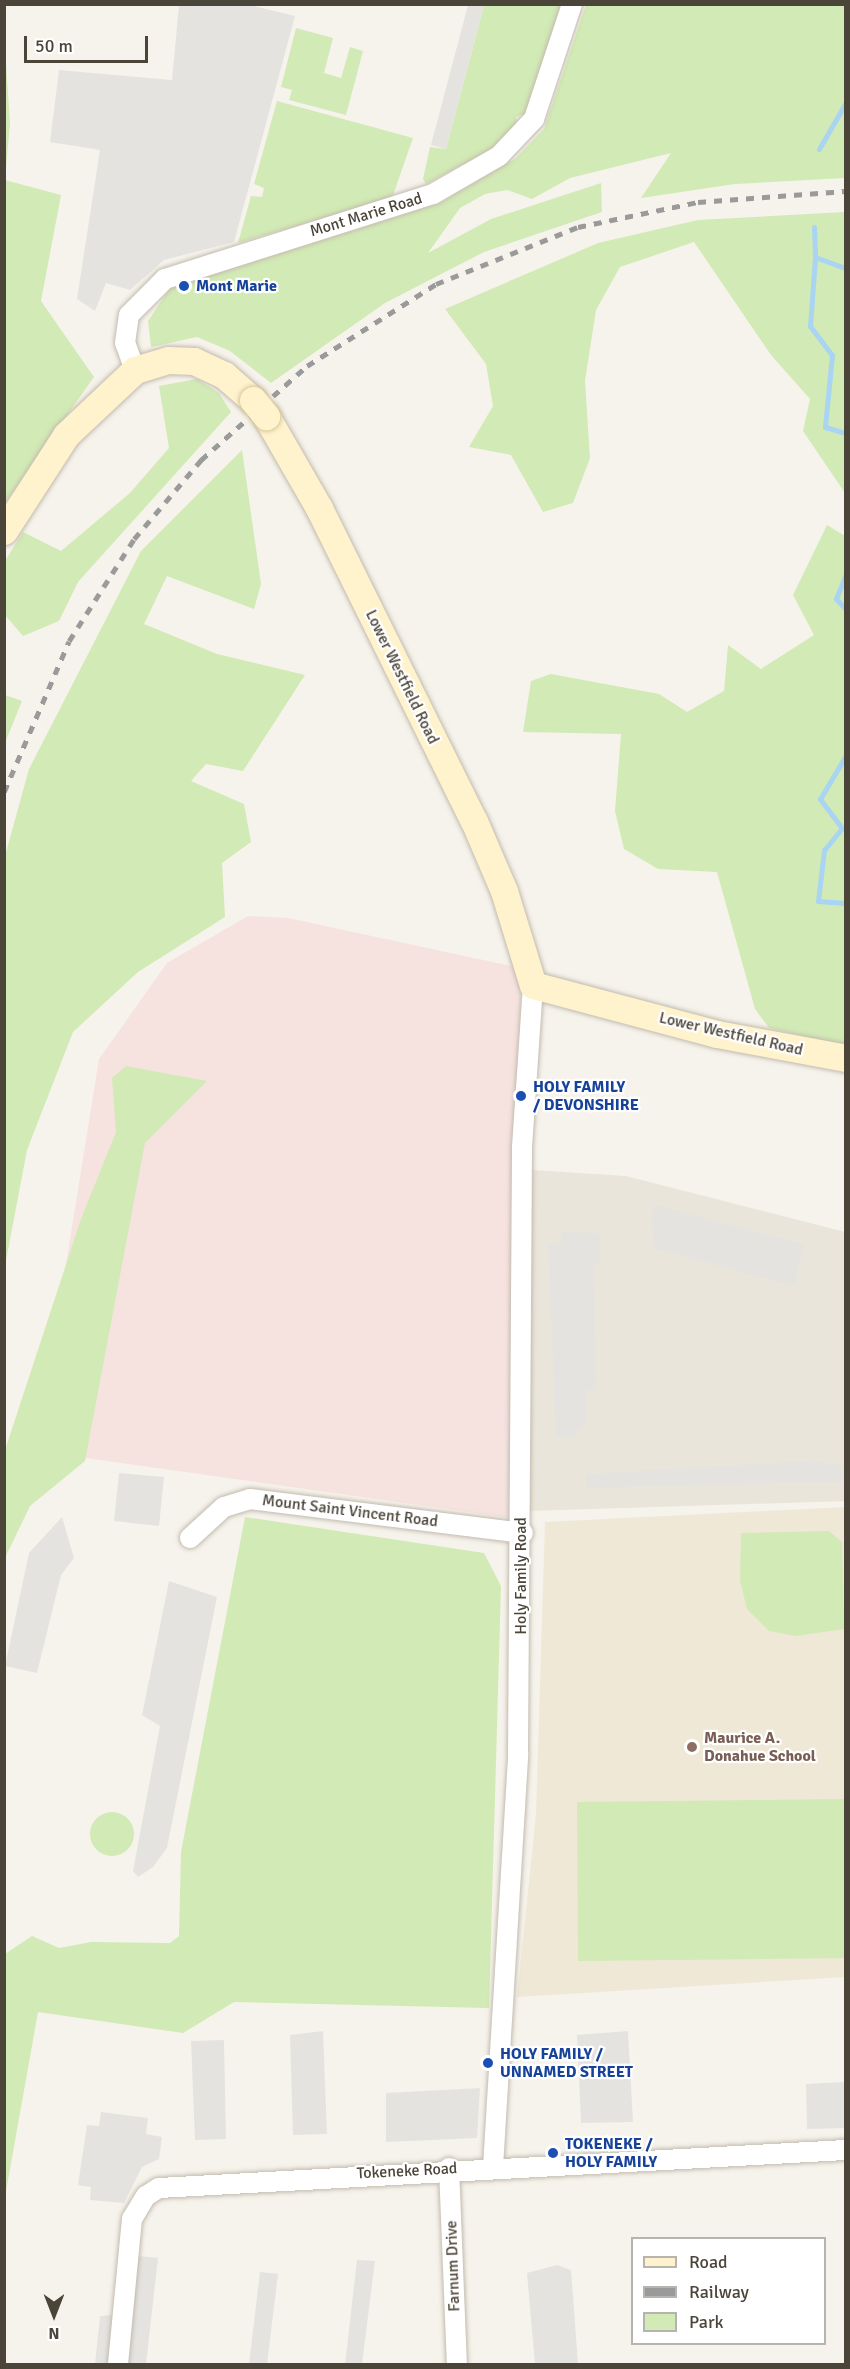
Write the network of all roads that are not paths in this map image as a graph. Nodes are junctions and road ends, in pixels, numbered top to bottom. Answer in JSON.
{"nodes":[{"id":1,"x":572,"y":4,"type":"edge"},
{"id":2,"x":135,"y":370,"type":"junction"},
{"id":3,"x":4,"y":531,"type":"edge"},
{"id":4,"x":533,"y":985,"type":"junction"},
{"id":5,"x":846,"y":1058,"type":"edge"},
{"id":6,"x":523,"y":1533,"type":"junction"},
{"id":7,"x":190,"y":1538,"type":"dead end"},
{"id":8,"x":846,"y":2150,"type":"edge"},
{"id":9,"x":493,"y":2167,"type":"junction"},
{"id":10,"x":449,"y":2168,"type":"junction"},
{"id":11,"x":117,"y":2364,"type":"edge"},
{"id":12,"x":457,"y":2364,"type":"edge"}],
"edges":[{"from":1,"to":2,"type":"street","name":"Mont Marie Road"},
{"from":2,"to":3,"type":"street","name":"Lower Westfield Road"},
{"from":2,"to":4,"type":"street","name":"Lower Westfield Road"},
{"from":4,"to":5,"type":"street","name":"Lower Westfield Road"},
{"from":4,"to":6,"type":"street","name":"Holy Family Road"},
{"from":6,"to":7,"type":"street","name":"Mount Saint Vincent Road"},
{"from":6,"to":9,"type":"street","name":"Holy Family Road"},
{"from":8,"to":9,"type":"street","name":"Tokeneke Road"},
{"from":9,"to":10,"type":"street","name":"Tokeneke Road"},
{"from":10,"to":11,"type":"street","name":"Tokeneke Road"},
{"from":10,"to":12,"type":"street","name":"Farnum Drive"}]}
